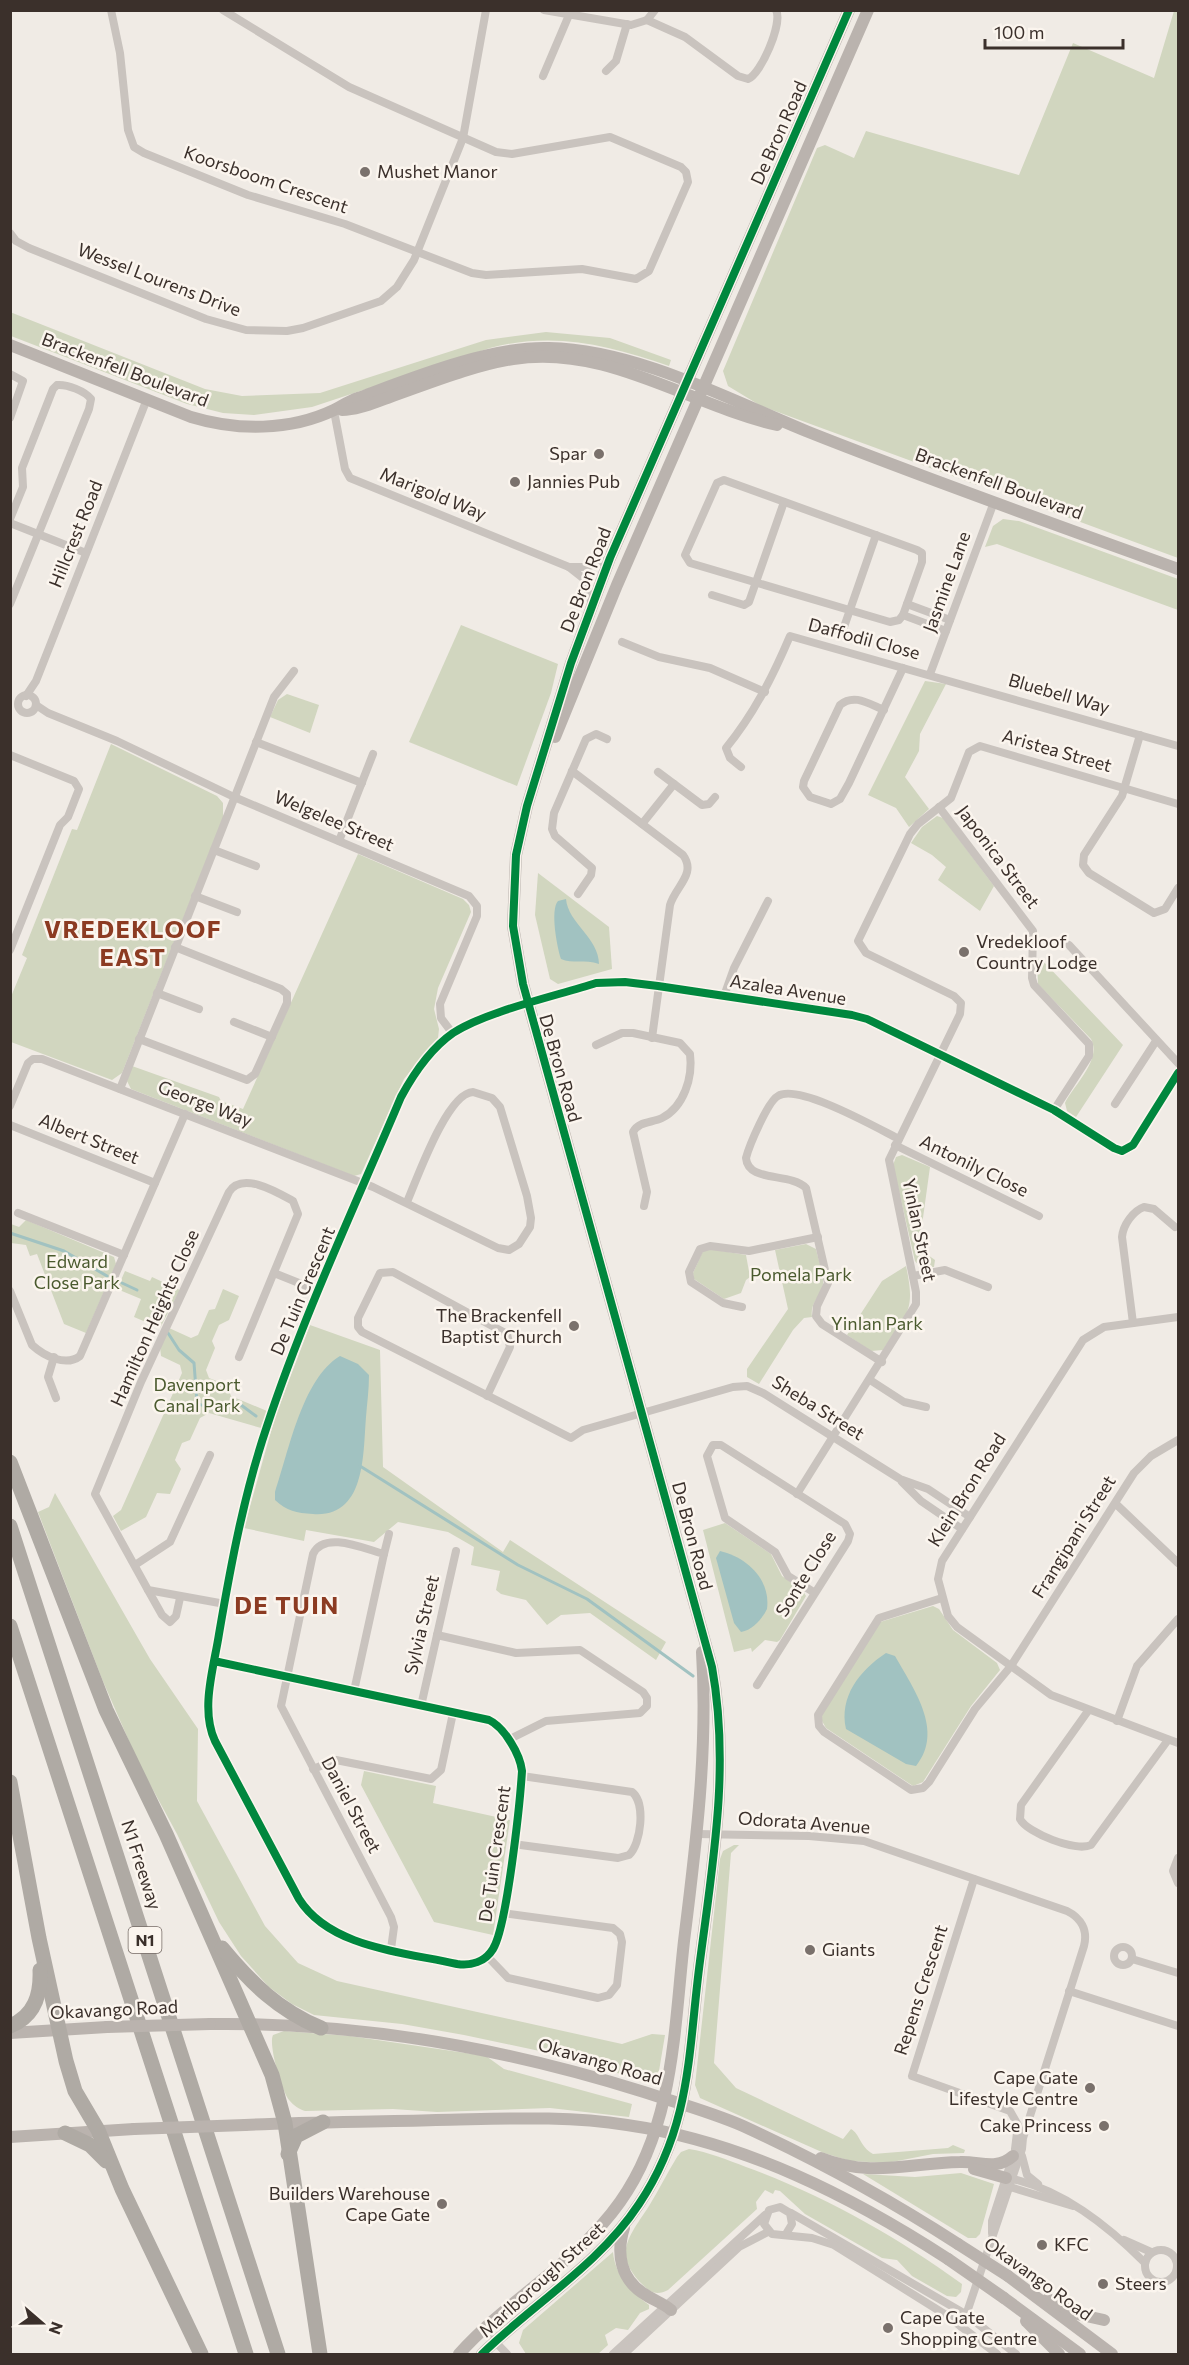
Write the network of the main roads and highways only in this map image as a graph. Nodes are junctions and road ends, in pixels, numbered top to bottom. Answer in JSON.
{"nodes":[{"id":1,"x":10,"y":1462,"type":"edge"},
{"id":2,"x":10,"y":1526,"type":"edge"},
{"id":3,"x":10,"y":1626,"type":"edge"},
{"id":4,"x":10,"y":1782,"type":"edge"},
{"id":5,"x":212,"y":1937,"type":"junction"},
{"id":6,"x":39,"y":1938,"type":"junction"},
{"id":7,"x":10,"y":2026,"type":"edge"},
{"id":8,"x":321,"y":2028,"type":"road end"},
{"id":9,"x":323,"y":2122,"type":"road end"},
{"id":10,"x":65,"y":2133,"type":"road end"},
{"id":11,"x":288,"y":2154,"type":"junction"},
{"id":12,"x":122,"y":2189,"type":"junction"},
{"id":13,"x":201,"y":2355,"type":"edge"},
{"id":14,"x":246,"y":2355,"type":"edge"},
{"id":15,"x":278,"y":2355,"type":"edge"},
{"id":16,"x":320,"y":2355,"type":"edge"}],
"edges":[{"from":1,"to":5,"type":"highway"},
{"from":2,"to":15,"type":"highway","name":"N1 Freeway","number":"N1"},
{"from":3,"to":14,"type":"highway","number":"N1"},
{"from":4,"to":6,"type":"highway"},
{"from":5,"to":8,"type":"highway"},
{"from":5,"to":11,"type":"highway"},
{"from":6,"to":7,"type":"highway"},
{"from":6,"to":12,"type":"highway"},
{"from":9,"to":11,"type":"highway"},
{"from":10,"to":12,"type":"highway"},
{"from":11,"to":16,"type":"highway"},
{"from":12,"to":13,"type":"highway"}]}
